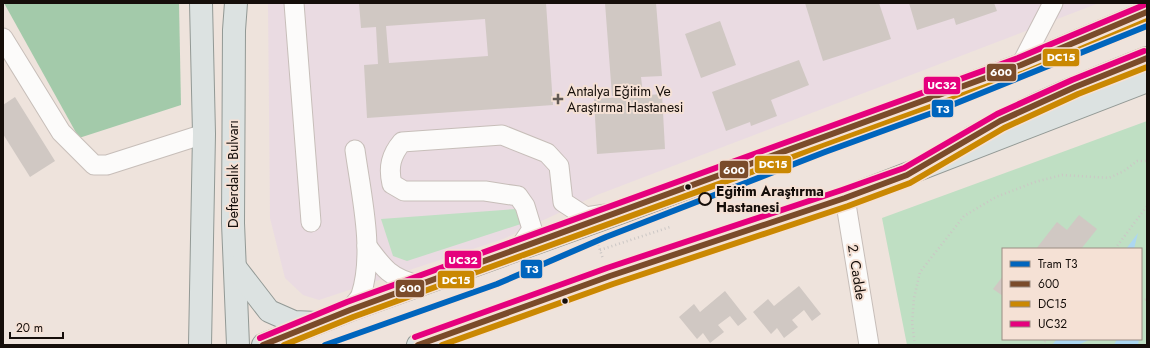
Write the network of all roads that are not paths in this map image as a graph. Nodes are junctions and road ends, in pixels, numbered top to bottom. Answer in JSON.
{"nodes":[{"id":1,"x":201,"y":3,"type":"edge"},
{"id":2,"x":236,"y":3,"type":"edge"},
{"id":3,"x":294,"y":3,"type":"edge"},
{"id":4,"x":1053,"y":3,"type":"edge"},
{"id":5,"x":1135,"y":3,"type":"edge"},
{"id":6,"x":1147,"y":8,"type":"edge"},
{"id":7,"x":1147,"y":12,"type":"edge"},
{"id":8,"x":3,"y":38,"type":"edge"},
{"id":9,"x":1147,"y":58,"type":"edge"},
{"id":10,"x":1021,"y":65,"type":"junction"},
{"id":11,"x":1147,"y":81,"type":"edge"},
{"id":12,"x":204,"y":134,"type":"junction"},
{"id":13,"x":355,"y":150,"type":"dead end"},
{"id":14,"x":907,"y":175,"type":"junction"},
{"id":15,"x":845,"y":198,"type":"junction"},
{"id":16,"x":625,"y":211,"type":"junction"},
{"id":17,"x":311,"y":222,"type":"dead end"},
{"id":18,"x":367,"y":246,"type":"junction"},
{"id":19,"x":518,"y":250,"type":"junction"},
{"id":20,"x":235,"y":266,"type":"junction"},
{"id":21,"x":419,"y":285,"type":"junction"},
{"id":22,"x":201,"y":287,"type":"junction"},
{"id":23,"x":350,"y":310,"type":"junction"},
{"id":24,"x":318,"y":323,"type":"junction"},
{"id":25,"x":188,"y":345,"type":"edge"},
{"id":26,"x":200,"y":345,"type":"edge"},
{"id":27,"x":238,"y":345,"type":"edge"},
{"id":28,"x":263,"y":345,"type":"edge"},
{"id":29,"x":418,"y":345,"type":"edge"},
{"id":30,"x":869,"y":345,"type":"edge"}],
"edges":[{"from":1,"to":12,"type":"main road","name":"Defterdalık Bulvarı"},
{"from":2,"to":20,"type":"main road","name":"Defterdalık Bulvarı"},
{"from":3,"to":17,"type":"street"},
{"from":4,"to":10,"type":"street"},
{"from":5,"to":6,"type":"street"},
{"from":7,"to":10,"type":"main road"},
{"from":8,"to":12,"type":"street"},
{"from":9,"to":14,"type":"main road"},
{"from":10,"to":16,"type":"main road"},
{"from":11,"to":14,"type":"main road"},
{"from":12,"to":22,"type":"main road","name":"Defterdalık Bulvarı"},
{"from":13,"to":18,"type":"street"},
{"from":14,"to":15,"type":"main road"},
{"from":15,"to":29,"type":"main road"},
{"from":15,"to":30,"type":"street","name":"2. Cadde"},
{"from":16,"to":19,"type":"main road"},
{"from":16,"to":19,"type":"street"},
{"from":18,"to":21,"type":"street"},
{"from":18,"to":23,"type":"street"},
{"from":19,"to":21,"type":"main road"},
{"from":20,"to":24,"type":"main road"},
{"from":20,"to":27,"type":"main road","name":"Defterdalık Bulvarı"},
{"from":21,"to":23,"type":"main road"},
{"from":22,"to":25,"type":"main road"},
{"from":22,"to":26,"type":"main road","name":"Defterdalık Bulvarı"},
{"from":23,"to":24,"type":"main road"},
{"from":24,"to":28,"type":"main road"}]}
